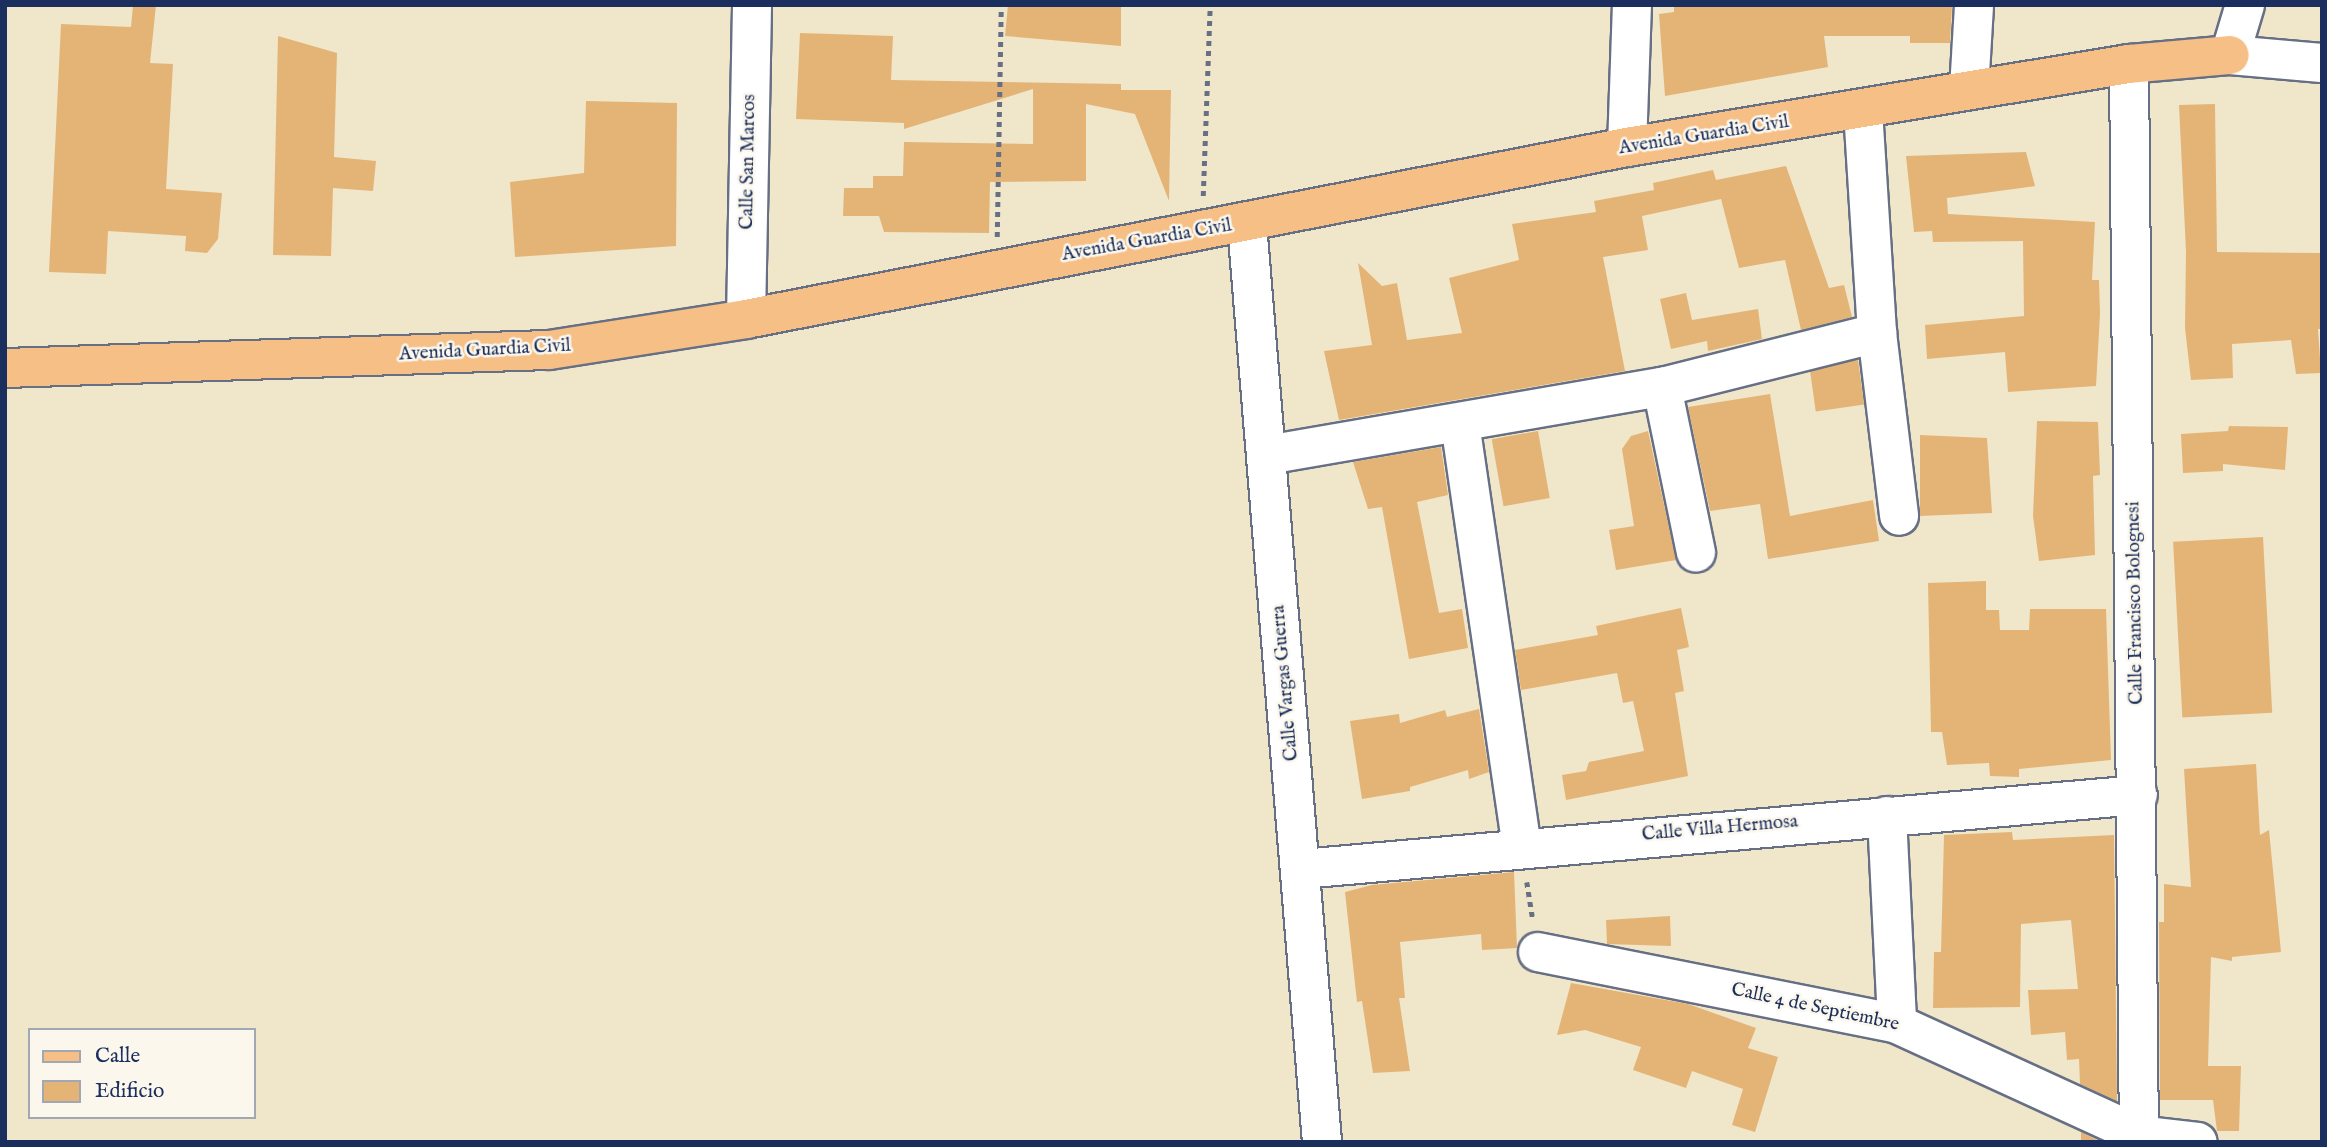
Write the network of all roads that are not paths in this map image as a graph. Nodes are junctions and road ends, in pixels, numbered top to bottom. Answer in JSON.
{"nodes":[{"id":1,"x":752,"y":5,"type":"edge"},
{"id":2,"x":1632,"y":5,"type":"edge"},
{"id":3,"x":1974,"y":5,"type":"edge"},
{"id":4,"x":2245,"y":5,"type":"edge"},
{"id":5,"x":2230,"y":55,"type":"junction"},
{"id":6,"x":2322,"y":63,"type":"edge"},
{"id":7,"x":2129,"y":64,"type":"junction"},
{"id":8,"x":1969,"y":90,"type":"junction"},
{"id":9,"x":1863,"y":110,"type":"junction"},
{"id":10,"x":1627,"y":147,"type":"junction"},
{"id":11,"x":1247,"y":224,"type":"junction"},
{"id":12,"x":746,"y":319,"type":"junction"},
{"id":13,"x":1877,"y":333,"type":"junction"},
{"id":14,"x":5,"y":368,"type":"edge"},
{"id":15,"x":1662,"y":387,"type":"junction"},
{"id":16,"x":1460,"y":423,"type":"junction"},
{"id":17,"x":1267,"y":455,"type":"junction"},
{"id":18,"x":1899,"y":516,"type":"dead end"},
{"id":19,"x":1696,"y":553,"type":"dead end"},
{"id":20,"x":2138,"y":795,"type":"junction"},
{"id":21,"x":1886,"y":816,"type":"junction"},
{"id":22,"x":1522,"y":846,"type":"junction"},
{"id":23,"x":1302,"y":869,"type":"junction"},
{"id":24,"x":1538,"y":952,"type":"road end"},
{"id":25,"x":1897,"y":1024,"type":"junction"},
{"id":26,"x":2139,"y":1138,"type":"edge"},
{"id":27,"x":1322,"y":1142,"type":"edge"},
{"id":28,"x":2197,"y":1142,"type":"edge"}],
"edges":[{"from":1,"to":12,"type":"street","name":"Calle San Marcos"},
{"from":2,"to":10,"type":"street"},
{"from":3,"to":8,"type":"street"},
{"from":4,"to":5,"type":"street"},
{"from":5,"to":6,"type":"street"},
{"from":5,"to":7,"type":"main road","name":"Avenida Guardia Civil"},
{"from":7,"to":8,"type":"main road","name":"Avenida Guardia Civil"},
{"from":7,"to":20,"type":"street","name":"Calle Francisco Bolognesi"},
{"from":8,"to":9,"type":"main road","name":"Avenida Guardia Civil"},
{"from":9,"to":10,"type":"main road","name":"Avenida Guardia Civil"},
{"from":9,"to":13,"type":"street"},
{"from":10,"to":11,"type":"main road","name":"Avenida Guardia Civil"},
{"from":11,"to":12,"type":"main road","name":"Avenida Guardia Civil"},
{"from":11,"to":17,"type":"street","name":"Calle Vargas Guerra"},
{"from":12,"to":14,"type":"main road","name":"Avenida Guardia Civil"},
{"from":13,"to":15,"type":"street"},
{"from":13,"to":18,"type":"street"},
{"from":15,"to":16,"type":"street"},
{"from":15,"to":19,"type":"street"},
{"from":16,"to":17,"type":"street"},
{"from":16,"to":22,"type":"street"},
{"from":17,"to":23,"type":"street","name":"Calle Vargas Guerra"},
{"from":20,"to":21,"type":"street","name":"Calle Villa Hermosa"},
{"from":20,"to":26,"type":"street","name":"Calle Francisco Bolognesi"},
{"from":21,"to":22,"type":"street","name":"Calle Villa Hermosa"},
{"from":21,"to":25,"type":"street"},
{"from":22,"to":23,"type":"street","name":"Calle Villa Hermosa"},
{"from":23,"to":27,"type":"street","name":"Calle Vargas Guerra"},
{"from":24,"to":25,"type":"street","name":"Calle 4 de Septiembre"},
{"from":25,"to":26,"type":"street","name":"Calle 4 de Septiembre"},
{"from":26,"to":28,"type":"street","name":"Calle 4 de Septiembre"}]}
